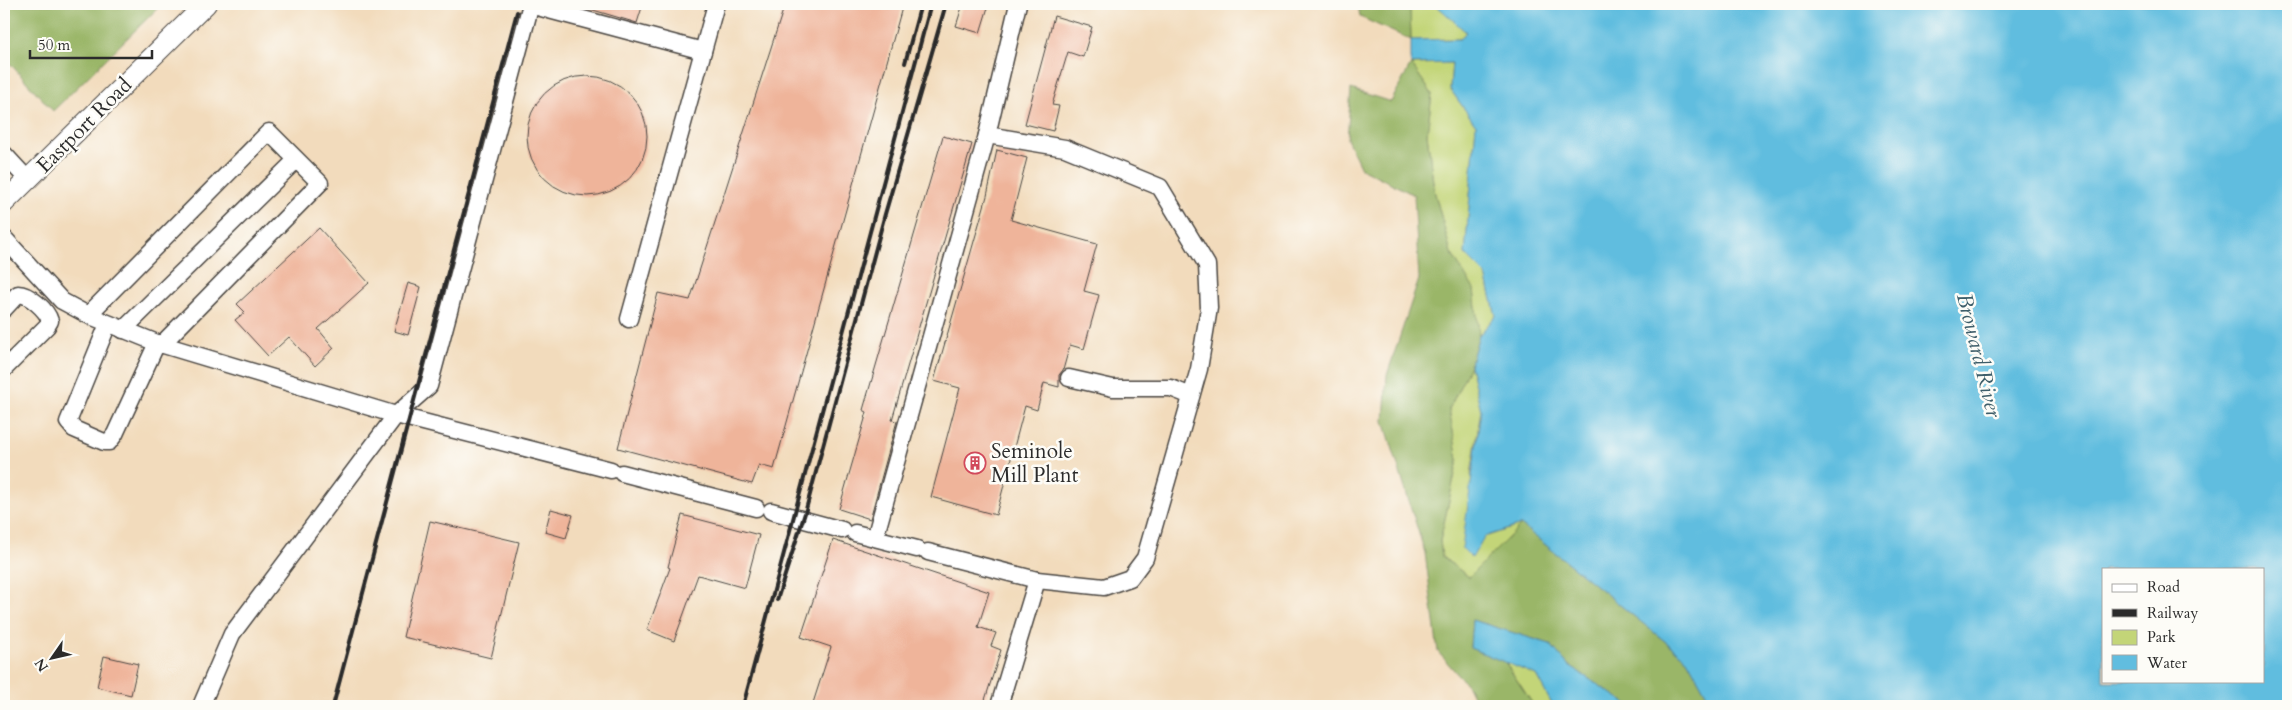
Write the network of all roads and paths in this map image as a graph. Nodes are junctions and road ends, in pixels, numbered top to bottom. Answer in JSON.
{"nodes":[{"id":1,"x":206,"y":4,"type":"edge"},
{"id":2,"x":716,"y":4,"type":"edge"},
{"id":3,"x":1018,"y":4,"type":"edge"},
{"id":4,"x":530,"y":5,"type":"edge"},
{"id":5,"x":703,"y":51,"type":"junction"},
{"id":6,"x":986,"y":135,"type":"junction"},
{"id":7,"x":4,"y":154,"type":"edge"},
{"id":8,"x":296,"y":160,"type":"junction"},
{"id":9,"x":28,"y":180,"type":"junction"},
{"id":10,"x":4,"y":203,"type":"edge"},
{"id":11,"x":4,"y":238,"type":"edge"},
{"id":12,"x":4,"y":309,"type":"edge"},
{"id":13,"x":88,"y":315,"type":"junction"},
{"id":14,"x":629,"y":319,"type":"dead end"},
{"id":15,"x":108,"y":324,"type":"junction"},
{"id":16,"x":123,"y":330,"type":"junction"},
{"id":17,"x":159,"y":344,"type":"junction"},
{"id":18,"x":4,"y":369,"type":"edge"},
{"id":19,"x":1069,"y":378,"type":"dead end"},
{"id":20,"x":1191,"y":396,"type":"junction"},
{"id":21,"x":396,"y":415,"type":"junction"},
{"id":22,"x":876,"y":538,"type":"junction"},
{"id":23,"x":1037,"y":580,"type":"junction"},
{"id":24,"x":201,"y":706,"type":"edge"},
{"id":25,"x":999,"y":706,"type":"edge"}],
"edges":[{"from":1,"to":9,"type":"main road","name":"Eastport Road"},
{"from":2,"to":5,"type":"lane"},
{"from":3,"to":6,"type":"lane"},
{"from":4,"to":5,"type":"lane"},
{"from":4,"to":21,"type":"lane"},
{"from":5,"to":14,"type":"lane"},
{"from":6,"to":20,"type":"lane"},
{"from":6,"to":22,"type":"lane"},
{"from":7,"to":9,"type":"lane"},
{"from":8,"to":13,"type":"lane"},
{"from":8,"to":16,"type":"lane"},
{"from":8,"to":17,"type":"lane"},
{"from":9,"to":10,"type":"main road","name":"Eastport Road"},
{"from":11,"to":13,"type":"lane"},
{"from":12,"to":18,"type":"lane"},
{"from":13,"to":15,"type":"lane"},
{"from":15,"to":16,"type":"lane"},
{"from":15,"to":17,"type":"lane"},
{"from":16,"to":17,"type":"lane"},
{"from":17,"to":21,"type":"lane"},
{"from":19,"to":20,"type":"lane"},
{"from":20,"to":23,"type":"lane"},
{"from":21,"to":22,"type":"lane"},
{"from":21,"to":24,"type":"lane"},
{"from":22,"to":23,"type":"lane"},
{"from":23,"to":25,"type":"lane"}]}
